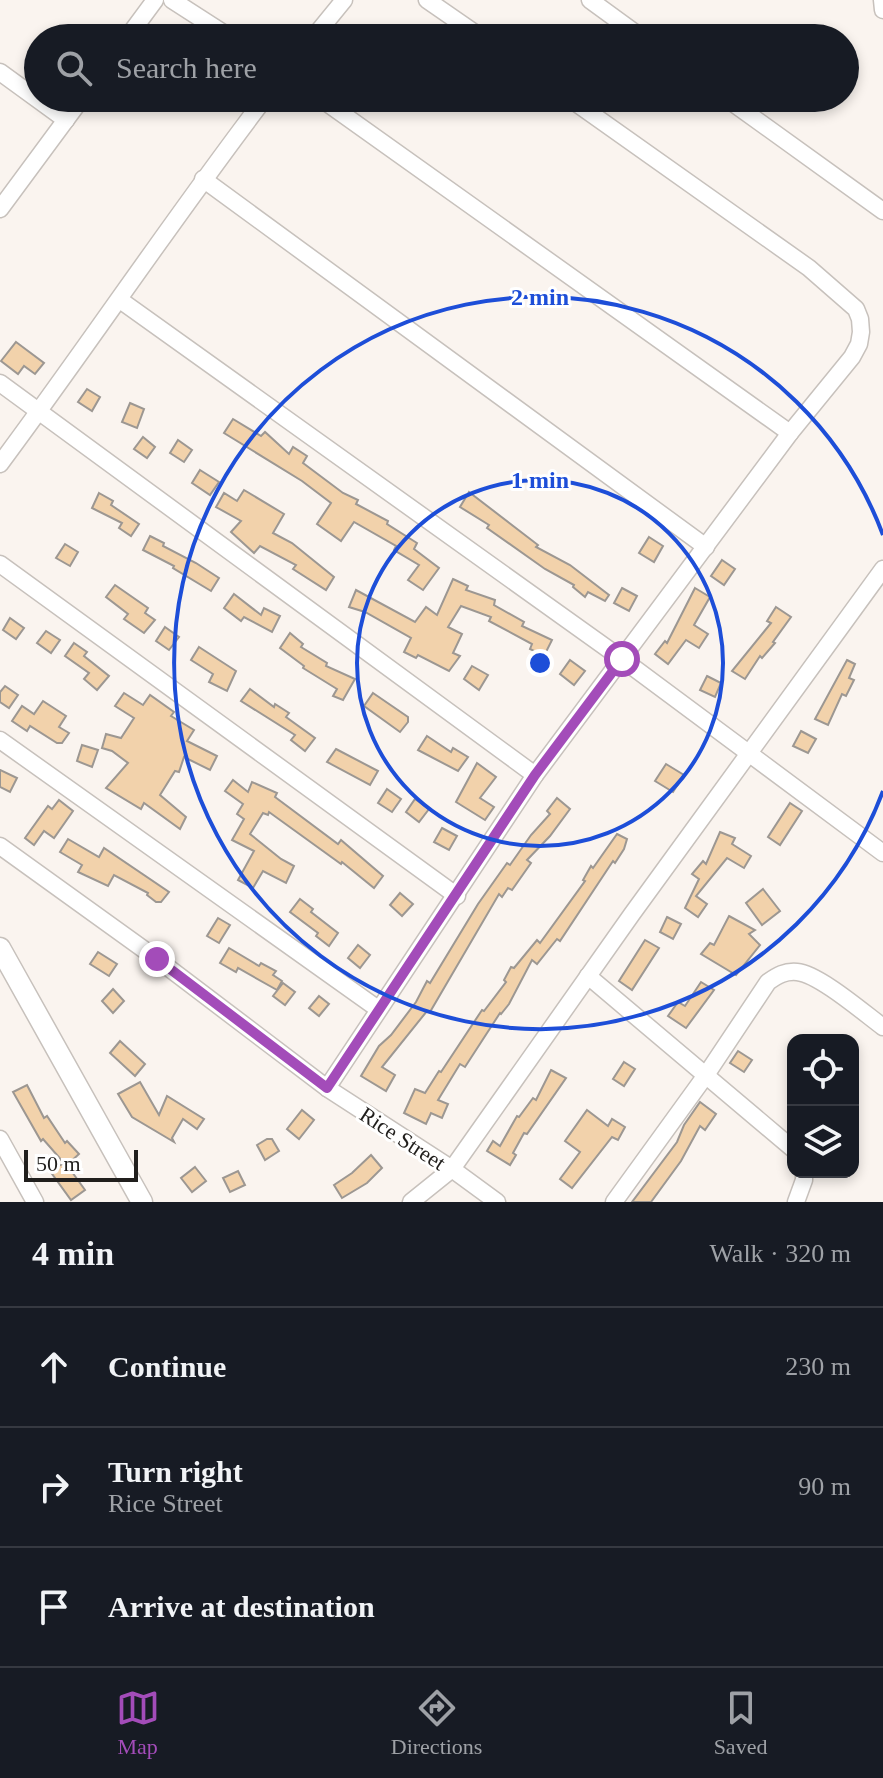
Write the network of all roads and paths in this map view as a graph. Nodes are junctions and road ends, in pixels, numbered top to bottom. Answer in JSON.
{"nodes":[{"id":1,"x":155,"y":0,"type":"edge"},
{"id":2,"x":172,"y":0,"type":"edge"},
{"id":3,"x":344,"y":0,"type":"edge"},
{"id":4,"x":427,"y":0,"type":"edge"},
{"id":5,"x":590,"y":0,"type":"edge"},
{"id":6,"x":882,"y":0,"type":"edge"},
{"id":7,"x":883,"y":10,"type":"edge"},
{"id":8,"x":137,"y":24,"type":"edge"},
{"id":9,"x":209,"y":24,"type":"edge"},
{"id":10,"x":324,"y":24,"type":"edge"},
{"id":11,"x":462,"y":24,"type":"edge"},
{"id":12,"x":623,"y":24,"type":"edge"},
{"id":13,"x":0,"y":72,"type":"edge"},
{"id":14,"x":24,"y":89,"type":"edge"},
{"id":15,"x":55,"y":112,"type":"edge"},
{"id":16,"x":72,"y":112,"type":"edge"},
{"id":17,"x":254,"y":112,"type":"edge"},
{"id":18,"x":340,"y":112,"type":"edge"},
{"id":19,"x":589,"y":112,"type":"edge"},
{"id":20,"x":745,"y":112,"type":"edge"},
{"id":21,"x":66,"y":120,"type":"junction"},
{"id":22,"x":203,"y":179,"type":"junction"},
{"id":23,"x":0,"y":209,"type":"edge"},
{"id":24,"x":883,"y":211,"type":"edge"},
{"id":25,"x":120,"y":300,"type":"junction"},
{"id":26,"x":0,"y":383,"type":"edge"},
{"id":27,"x":38,"y":412,"type":"junction"},
{"id":28,"x":790,"y":433,"type":"junction"},
{"id":29,"x":0,"y":464,"type":"edge"},
{"id":30,"x":706,"y":547,"type":"junction"},
{"id":31,"x":0,"y":564,"type":"edge"},
{"id":32,"x":883,"y":569,"type":"edge"},
{"id":33,"x":622,"y":659,"type":"junction"},
{"id":34,"x":0,"y":740,"type":"edge"},
{"id":35,"x":747,"y":754,"type":"junction"},
{"id":36,"x":535,"y":775,"type":"junction"},
{"id":37,"x":0,"y":846,"type":"edge"},
{"id":38,"x":883,"y":853,"type":"edge"},
{"id":39,"x":457,"y":896,"type":"junction"},
{"id":40,"x":0,"y":948,"type":"edge"},
{"id":41,"x":588,"y":976,"type":"junction"},
{"id":42,"x":378,"y":1009,"type":"junction"},
{"id":43,"x":883,"y":1027,"type":"edge"},
{"id":44,"x":706,"y":1075,"type":"junction"},
{"id":45,"x":327,"y":1088,"type":"junction"},
{"id":46,"x":0,"y":1139,"type":"edge"},
{"id":47,"x":787,"y":1144,"type":"edge"},
{"id":48,"x":452,"y":1169,"type":"junction"},
{"id":49,"x":804,"y":1178,"type":"edge"},
{"id":50,"x":35,"y":1202,"type":"edge"},
{"id":51,"x":142,"y":1202,"type":"edge"},
{"id":52,"x":411,"y":1202,"type":"edge"},
{"id":53,"x":497,"y":1202,"type":"edge"},
{"id":54,"x":614,"y":1202,"type":"edge"},
{"id":55,"x":796,"y":1202,"type":"edge"}],
"edges":[{"from":1,"to":8,"type":"street"},
{"from":2,"to":9,"type":"street"},
{"from":3,"to":10,"type":"street"},
{"from":4,"to":11,"type":"street"},
{"from":5,"to":12,"type":"street"},
{"from":6,"to":7,"type":"street"},
{"from":13,"to":14,"type":"street"},
{"from":15,"to":21,"type":"street"},
{"from":16,"to":21,"type":"street"},
{"from":17,"to":22,"type":"street"},
{"from":18,"to":28,"type":"street"},
{"from":19,"to":28,"type":"street"},
{"from":20,"to":24,"type":"street"},
{"from":21,"to":23,"type":"street"},
{"from":22,"to":25,"type":"street"},
{"from":22,"to":30,"type":"street"},
{"from":25,"to":27,"type":"street"},
{"from":25,"to":33,"type":"street"},
{"from":26,"to":27,"type":"street"},
{"from":27,"to":29,"type":"street"},
{"from":27,"to":36,"type":"street"},
{"from":28,"to":30,"type":"street"},
{"from":30,"to":33,"type":"street"},
{"from":31,"to":39,"type":"street"},
{"from":32,"to":35,"type":"street"},
{"from":33,"to":35,"type":"street"},
{"from":33,"to":36,"type":"street"},
{"from":34,"to":42,"type":"street"},
{"from":35,"to":38,"type":"street"},
{"from":35,"to":41,"type":"street"},
{"from":36,"to":39,"type":"street"},
{"from":37,"to":45,"type":"street","name":"Rice Street"},
{"from":39,"to":42,"type":"street"},
{"from":40,"to":51,"type":"street"},
{"from":41,"to":44,"type":"street"},
{"from":41,"to":48,"type":"street"},
{"from":42,"to":45,"type":"street"},
{"from":43,"to":44,"type":"street"},
{"from":44,"to":47,"type":"street"},
{"from":44,"to":54,"type":"street"},
{"from":45,"to":48,"type":"street","name":"Rice Street"},
{"from":46,"to":50,"type":"street"},
{"from":48,"to":52,"type":"street"},
{"from":48,"to":53,"type":"street","name":"Rice Street"},
{"from":49,"to":55,"type":"street"}]}
